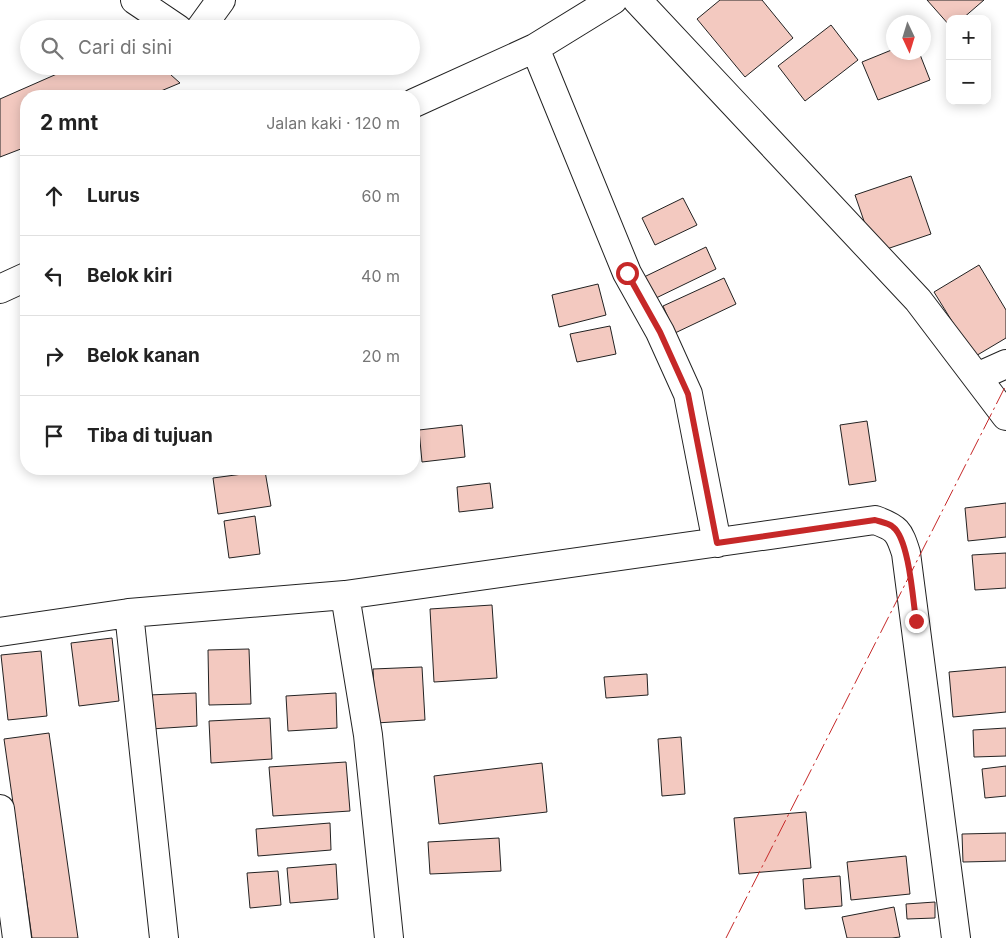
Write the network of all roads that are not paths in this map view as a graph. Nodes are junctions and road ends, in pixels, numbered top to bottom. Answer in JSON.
{"nodes":[{"id":1,"x":135,"y":0,"type":"edge"},
{"id":2,"x":221,"y":0,"type":"edge"},
{"id":3,"x":613,"y":0,"type":"edge"},
{"id":4,"x":637,"y":0,"type":"edge"},
{"id":5,"x":165,"y":20,"type":"edge"},
{"id":6,"x":207,"y":20,"type":"edge"},
{"id":7,"x":535,"y":48,"type":"junction"},
{"id":8,"x":420,"y":100,"type":"edge"},
{"id":9,"x":20,"y":280,"type":"edge"},
{"id":10,"x":0,"y":289,"type":"edge"},
{"id":11,"x":1006,"y":364,"type":"edge"},
{"id":12,"x":977,"y":377,"type":"junction"},
{"id":13,"x":1006,"y":416,"type":"edge"},
{"id":14,"x":717,"y":543,"type":"junction"},
{"id":15,"x":345,"y":595,"type":"junction"},
{"id":16,"x":129,"y":613,"type":"junction"},
{"id":17,"x":0,"y":632,"type":"edge"},
{"id":18,"x":0,"y":809,"type":"edge"},
{"id":19,"x":17,"y":938,"type":"edge"},
{"id":20,"x":164,"y":938,"type":"edge"},
{"id":21,"x":389,"y":938,"type":"edge"},
{"id":22,"x":956,"y":938,"type":"edge"}],
"edges":[{"from":1,"to":5,"type":"street"},
{"from":2,"to":6,"type":"street"},
{"from":3,"to":7,"type":"street"},
{"from":4,"to":12,"type":"street"},
{"from":7,"to":8,"type":"street"},
{"from":7,"to":14,"type":"street"},
{"from":9,"to":10,"type":"street"},
{"from":11,"to":12,"type":"street"},
{"from":12,"to":13,"type":"street"},
{"from":14,"to":15,"type":"street"},
{"from":14,"to":22,"type":"street"},
{"from":15,"to":16,"type":"street"},
{"from":15,"to":21,"type":"street"},
{"from":16,"to":17,"type":"street"},
{"from":16,"to":20,"type":"street"},
{"from":18,"to":19,"type":"street"}]}
